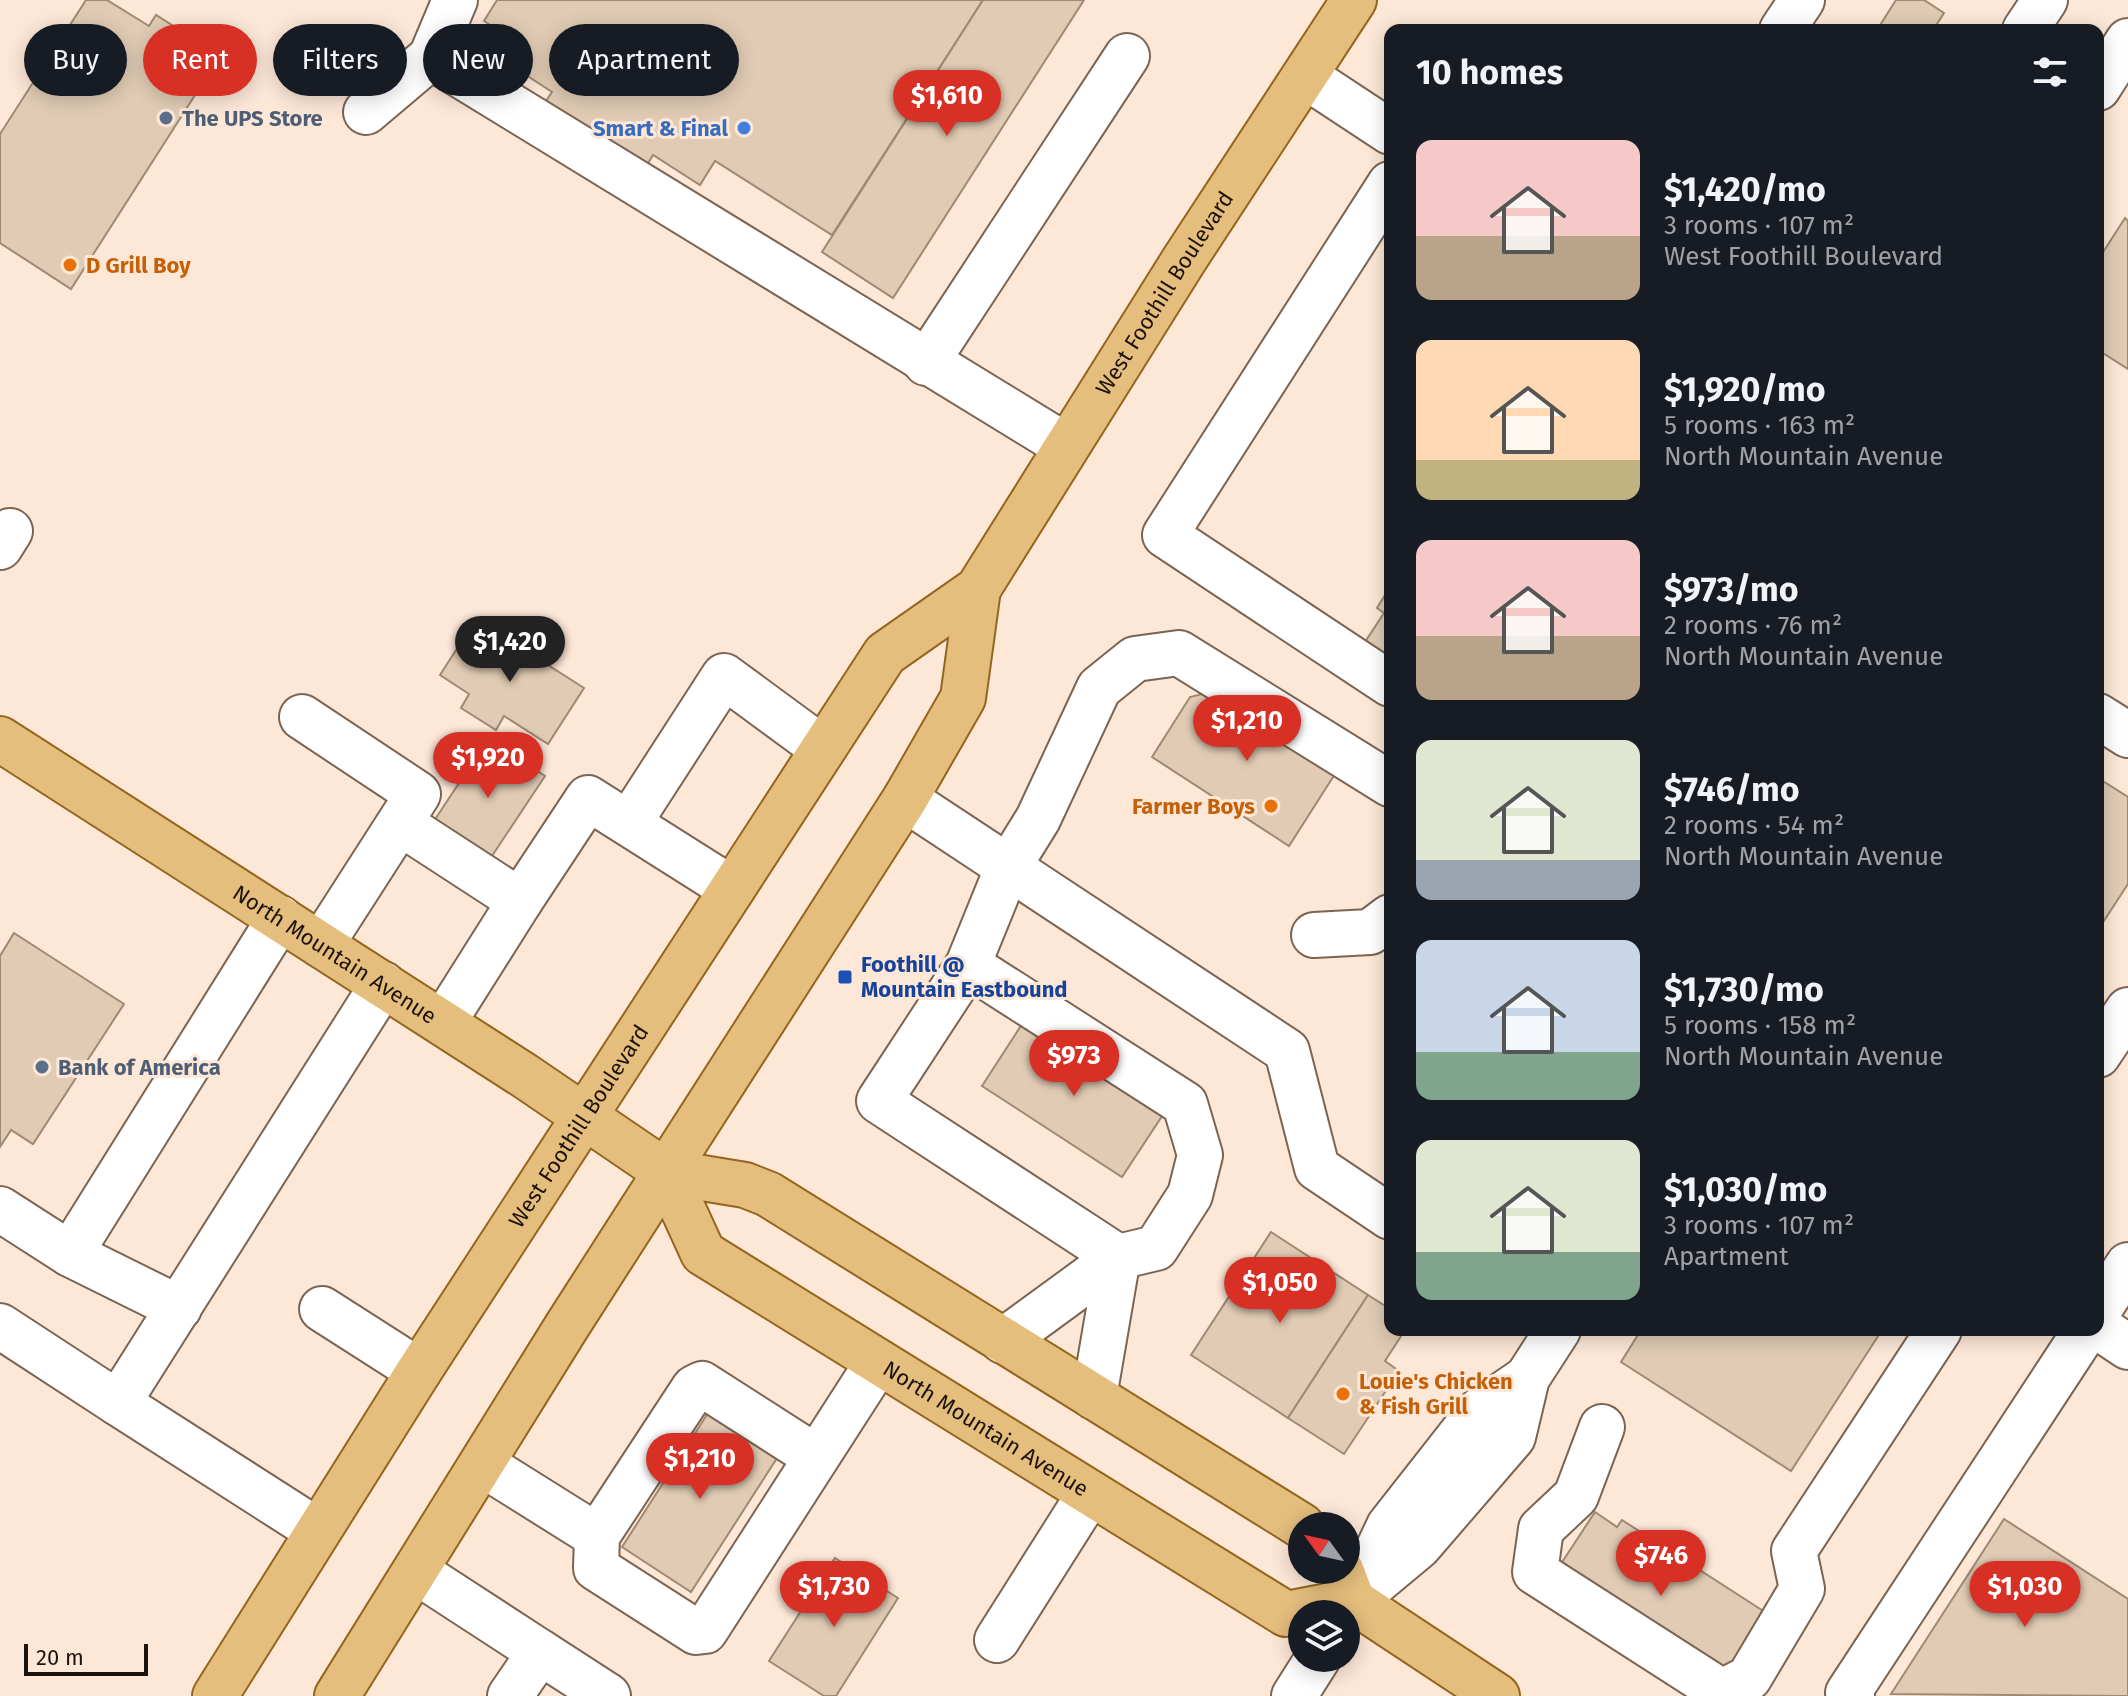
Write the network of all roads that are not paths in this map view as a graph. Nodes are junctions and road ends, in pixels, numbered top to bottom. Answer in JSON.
{"nodes":[{"id":1,"x":455,"y":0,"type":"edge"},
{"id":2,"x":1354,"y":0,"type":"edge"},
{"id":3,"x":1802,"y":0,"type":"edge"},
{"id":4,"x":2045,"y":0,"type":"edge"},
{"id":5,"x":445,"y":24,"type":"edge"},
{"id":6,"x":1786,"y":24,"type":"edge"},
{"id":7,"x":2029,"y":24,"type":"edge"},
{"id":8,"x":2128,"y":41,"type":"edge"},
{"id":9,"x":1127,"y":56,"type":"dead end"},
{"id":10,"x":423,"y":64,"type":"edge"},
{"id":11,"x":1305,"y":76,"type":"junction"},
{"id":12,"x":2104,"y":79,"type":"edge"},
{"id":13,"x":494,"y":96,"type":"edge"},
{"id":14,"x":366,"y":112,"type":"dead end"},
{"id":15,"x":1384,"y":128,"type":"edge"},
{"id":16,"x":1384,"y":193,"type":"edge"},
{"id":17,"x":926,"y":363,"type":"junction"},
{"id":18,"x":1066,"y":446,"type":"junction"},
{"id":19,"x":978,"y":589,"type":"junction"},
{"id":20,"x":1384,"y":680,"type":"edge"},
{"id":21,"x":302,"y":717,"type":"dead end"},
{"id":22,"x":2104,"y":720,"type":"edge"},
{"id":23,"x":2128,"y":735,"type":"edge"},
{"id":24,"x":2,"y":743,"type":"edge"},
{"id":25,"x":822,"y":748,"type":"junction"},
{"id":26,"x":1384,"y":780,"type":"edge"},
{"id":27,"x":905,"y":799,"type":"junction"},
{"id":28,"x":400,"y":823,"type":"junction"},
{"id":29,"x":629,"y":823,"type":"junction"},
{"id":30,"x":1007,"y":869,"type":"junction"},
{"id":31,"x":732,"y":889,"type":"junction"},
{"id":32,"x":520,"y":901,"type":"junction"},
{"id":33,"x":280,"y":918,"type":"junction"},
{"id":34,"x":1384,"y":922,"type":"edge"},
{"id":35,"x":1314,"y":935,"type":"dead end"},
{"id":36,"x":321,"y":945,"type":"junction"},
{"id":37,"x":968,"y":965,"type":"junction"},
{"id":38,"x":383,"y":984,"type":"junction"},
{"id":39,"x":2128,"y":1010,"type":"edge"},
{"id":40,"x":443,"y":1023,"type":"junction"},
{"id":41,"x":2104,"y":1046,"type":"edge"},
{"id":42,"x":584,"y":1116,"type":"junction"},
{"id":43,"x":666,"y":1172,"type":"junction"},
{"id":44,"x":0,"y":1209,"type":"edge"},
{"id":45,"x":1384,"y":1213,"type":"edge"},
{"id":46,"x":70,"y":1254,"type":"junction"},
{"id":47,"x":1118,"y":1257,"type":"junction"},
{"id":48,"x":2128,"y":1265,"type":"edge"},
{"id":49,"x":2104,"y":1302,"type":"edge"},
{"id":50,"x":179,"y":1308,"type":"junction"},
{"id":51,"x":322,"y":1309,"type":"dead end"},
{"id":52,"x":0,"y":1326,"type":"edge"},
{"id":53,"x":2104,"y":1331,"type":"edge"},
{"id":54,"x":1554,"y":1336,"type":"edge"},
{"id":55,"x":1935,"y":1336,"type":"edge"},
{"id":56,"x":2082,"y":1336,"type":"edge"},
{"id":57,"x":1003,"y":1341,"type":"junction"},
{"id":58,"x":2128,"y":1347,"type":"edge"},
{"id":59,"x":878,"y":1362,"type":"junction"},
{"id":60,"x":419,"y":1371,"type":"junction"},
{"id":61,"x":1094,"y":1397,"type":"junction"},
{"id":62,"x":118,"y":1403,"type":"junction"},
{"id":63,"x":1602,"y":1427,"type":"dead end"},
{"id":64,"x":816,"y":1457,"type":"junction"},
{"id":65,"x":482,"y":1464,"type":"junction"},
{"id":66,"x":1090,"y":1493,"type":"junction"},
{"id":67,"x":1288,"y":1517,"type":"edge"},
{"id":68,"x":318,"y":1531,"type":"junction"},
{"id":69,"x":597,"y":1536,"type":"junction"},
{"id":70,"x":417,"y":1572,"type":"junction"},
{"id":71,"x":1347,"y":1595,"type":"edge"},
{"id":72,"x":997,"y":1640,"type":"dead end"},
{"id":73,"x":540,"y":1652,"type":"junction"},
{"id":74,"x":1309,"y":1672,"type":"edge"},
{"id":75,"x":215,"y":1696,"type":"edge"},
{"id":76,"x":337,"y":1696,"type":"edge"},
{"id":77,"x":510,"y":1696,"type":"edge"},
{"id":78,"x":608,"y":1696,"type":"edge"},
{"id":79,"x":1294,"y":1696,"type":"edge"},
{"id":80,"x":1497,"y":1696,"type":"edge"},
{"id":81,"x":1852,"y":1696,"type":"edge"}],
"edges":[{"from":1,"to":5,"type":"lane"},
{"from":2,"to":11,"type":"main road","name":"West Foothill Boulevard"},
{"from":3,"to":6,"type":"lane"},
{"from":4,"to":7,"type":"lane"},
{"from":8,"to":12,"type":"lane"},
{"from":9,"to":17,"type":"lane"},
{"from":10,"to":14,"type":"lane"},
{"from":11,"to":15,"type":"lane"},
{"from":11,"to":18,"type":"main road","name":"West Foothill Boulevard"},
{"from":13,"to":17,"type":"lane"},
{"from":16,"to":20,"type":"lane"},
{"from":17,"to":18,"type":"lane"},
{"from":18,"to":19,"type":"main road","name":"West Foothill Boulevard"},
{"from":19,"to":25,"type":"main road","name":"West Foothill Boulevard"},
{"from":19,"to":27,"type":"main road","name":"West Foothill Boulevard"},
{"from":21,"to":28,"type":"lane"},
{"from":22,"to":23,"type":"lane"},
{"from":24,"to":33,"type":"main road","name":"North Mountain Avenue"},
{"from":25,"to":29,"type":"lane"},
{"from":25,"to":31,"type":"main road","name":"West Foothill Boulevard"},
{"from":26,"to":30,"type":"lane"},
{"from":27,"to":30,"type":"lane"},
{"from":27,"to":43,"type":"main road","name":"West Foothill Boulevard"},
{"from":28,"to":32,"type":"lane"},
{"from":28,"to":36,"type":"lane"},
{"from":29,"to":31,"type":"lane"},
{"from":29,"to":32,"type":"lane"},
{"from":30,"to":37,"type":"lane"},
{"from":30,"to":45,"type":"lane"},
{"from":31,"to":42,"type":"main road","name":"West Foothill Boulevard"},
{"from":32,"to":40,"type":"lane"},
{"from":33,"to":36,"type":"main road","name":"North Mountain Avenue"},
{"from":33,"to":46,"type":"lane"},
{"from":34,"to":35,"type":"lane"},
{"from":36,"to":38,"type":"main road","name":"North Mountain Avenue"},
{"from":37,"to":47,"type":"lane"},
{"from":37,"to":47,"type":"lane"},
{"from":38,"to":40,"type":"main road","name":"North Mountain Avenue"},
{"from":38,"to":50,"type":"lane"},
{"from":39,"to":41,"type":"lane"},
{"from":40,"to":42,"type":"main road","name":"North Mountain Avenue"},
{"from":42,"to":43,"type":"main road","name":"North Mountain Avenue"},
{"from":42,"to":60,"type":"main road","name":"West Foothill Boulevard"},
{"from":43,"to":57,"type":"main road","name":"North Mountain Avenue"},
{"from":43,"to":59,"type":"main road","name":"North Mountain Avenue"},
{"from":43,"to":65,"type":"main road","name":"West Foothill Boulevard"},
{"from":44,"to":46,"type":"lane"},
{"from":46,"to":50,"type":"lane"},
{"from":47,"to":57,"type":"lane"},
{"from":47,"to":61,"type":"lane"},
{"from":48,"to":49,"type":"lane"},
{"from":50,"to":62,"type":"lane"},
{"from":51,"to":60,"type":"lane"},
{"from":52,"to":62,"type":"lane"},
{"from":53,"to":58,"type":"lane"},
{"from":54,"to":71,"type":"lane"},
{"from":55,"to":63,"type":"lane"},
{"from":56,"to":81,"type":"lane"},
{"from":57,"to":61,"type":"main road","name":"North Mountain Avenue"},
{"from":59,"to":64,"type":"lane"},
{"from":59,"to":66,"type":"main road","name":"North Mountain Avenue"},
{"from":60,"to":68,"type":"main road","name":"West Foothill Boulevard"},
{"from":61,"to":67,"type":"main road","name":"North Mountain Avenue"},
{"from":62,"to":68,"type":"lane"},
{"from":64,"to":69,"type":"lane"},
{"from":64,"to":69,"type":"lane"},
{"from":65,"to":69,"type":"lane"},
{"from":65,"to":70,"type":"main road","name":"West Foothill Boulevard"},
{"from":66,"to":71,"type":"main road","name":"North Mountain Avenue"},
{"from":66,"to":72,"type":"lane"},
{"from":68,"to":75,"type":"main road","name":"West Foothill Boulevard"},
{"from":70,"to":73,"type":"lane"},
{"from":70,"to":76,"type":"main road","name":"West Foothill Boulevard"},
{"from":71,"to":80,"type":"main road"},
{"from":73,"to":77,"type":"lane"},
{"from":73,"to":78,"type":"lane"},
{"from":74,"to":79,"type":"lane"}]}
